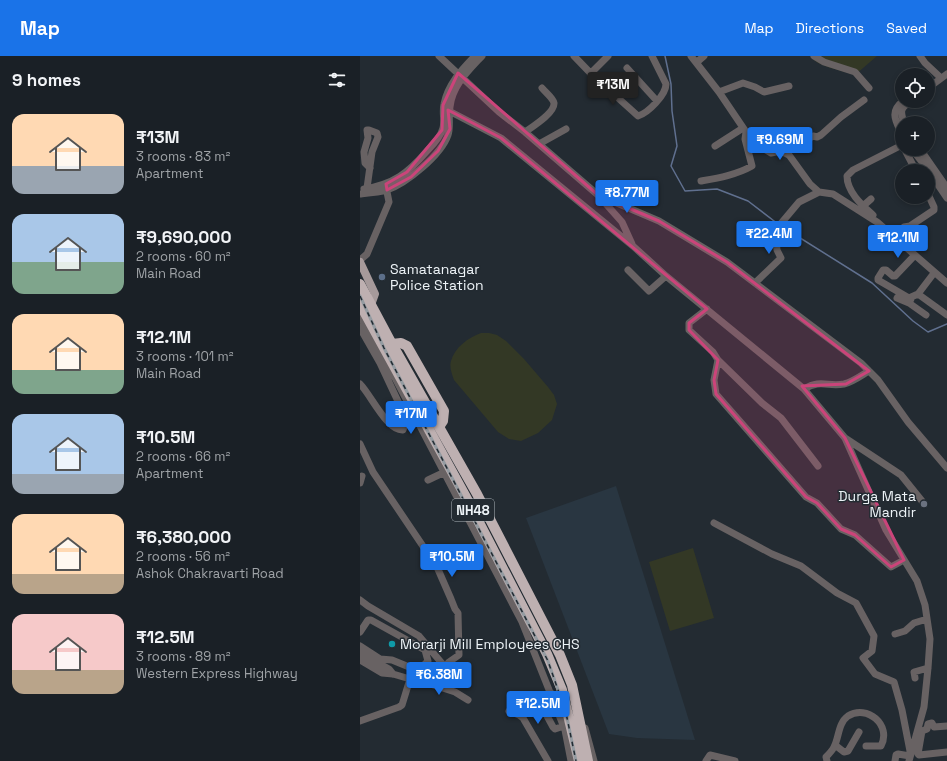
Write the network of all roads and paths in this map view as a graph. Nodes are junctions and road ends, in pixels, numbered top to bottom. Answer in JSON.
{"nodes":[{"id":1,"x":439,"y":56,"type":"edge"},
{"id":2,"x":475,"y":56,"type":"edge"},
{"id":3,"x":482,"y":56,"type":"edge"},
{"id":4,"x":574,"y":56,"type":"edge"},
{"id":5,"x":608,"y":56,"type":"edge"},
{"id":6,"x":652,"y":56,"type":"edge"},
{"id":7,"x":692,"y":56,"type":"edge"},
{"id":8,"x":704,"y":56,"type":"edge"},
{"id":9,"x":814,"y":56,"type":"edge"},
{"id":10,"x":920,"y":56,"type":"edge"},
{"id":11,"x":697,"y":62,"type":"junction"},
{"id":12,"x":627,"y":68,"type":"dead end"},
{"id":13,"x":947,"y":69,"type":"edge"},
{"id":14,"x":591,"y":73,"type":"junction"},
{"id":15,"x":460,"y":75,"type":"junction"},
{"id":16,"x":942,"y":76,"type":"edge"},
{"id":17,"x":790,"y":86,"type":"dead end"},
{"id":18,"x":542,"y":88,"type":"dead end"},
{"id":19,"x":869,"y":88,"type":"dead end"},
{"id":20,"x":719,"y":92,"type":"junction"},
{"id":21,"x":864,"y":100,"type":"dead end"},
{"id":22,"x":657,"y":101,"type":"junction"},
{"id":23,"x":897,"y":108,"type":"edge"},
{"id":24,"x":902,"y":108,"type":"edge"},
{"id":25,"x":449,"y":111,"type":"junction"},
{"id":26,"x":898,"y":112,"type":"junction"},
{"id":27,"x":897,"y":116,"type":"edge"},
{"id":28,"x":900,"y":116,"type":"edge"},
{"id":29,"x":566,"y":128,"type":"dead end"},
{"id":30,"x":744,"y":130,"type":"junction"},
{"id":31,"x":525,"y":132,"type":"junction"},
{"id":32,"x":539,"y":144,"type":"junction"},
{"id":33,"x":715,"y":146,"type":"dead end"},
{"id":34,"x":895,"y":149,"type":"edge"},
{"id":35,"x":785,"y":153,"type":"junction"},
{"id":36,"x":918,"y":156,"type":"edge"},
{"id":37,"x":924,"y":156,"type":"edge"},
{"id":38,"x":370,"y":168,"type":"junction"},
{"id":39,"x":938,"y":178,"type":"junction"},
{"id":40,"x":701,"y":181,"type":"dead end"},
{"id":41,"x":387,"y":187,"type":"junction"},
{"id":42,"x":947,"y":188,"type":"edge"},
{"id":43,"x":363,"y":189,"type":"edge"},
{"id":44,"x":819,"y":192,"type":"junction"},
{"id":45,"x":360,"y":194,"type":"edge"},
{"id":46,"x":598,"y":195,"type":"junction"},
{"id":47,"x":947,"y":198,"type":"edge"},
{"id":48,"x":872,"y":199,"type":"dead end"},
{"id":49,"x":933,"y":204,"type":"edge"},
{"id":50,"x":863,"y":206,"type":"junction"},
{"id":51,"x":873,"y":215,"type":"dead end"},
{"id":52,"x":892,"y":236,"type":"junction"},
{"id":53,"x":632,"y":246,"type":"junction"},
{"id":54,"x":914,"y":256,"type":"junction"},
{"id":55,"x":360,"y":261,"type":"edge"},
{"id":56,"x":628,"y":270,"type":"dead end"},
{"id":57,"x":934,"y":273,"type":"junction"},
{"id":58,"x":666,"y":276,"type":"junction"},
{"id":59,"x":755,"y":283,"type":"junction"},
{"id":60,"x":947,"y":283,"type":"edge"},
{"id":61,"x":360,"y":284,"type":"edge"},
{"id":62,"x":897,"y":298,"type":"dead end"},
{"id":63,"x":913,"y":298,"type":"junction"},
{"id":64,"x":363,"y":308,"type":"edge"},
{"id":65,"x":707,"y":309,"type":"junction"},
{"id":66,"x":926,"y":315,"type":"dead end"},
{"id":67,"x":947,"y":315,"type":"edge"},
{"id":68,"x":360,"y":328,"type":"edge"},
{"id":69,"x":392,"y":344,"type":"junction"},
{"id":70,"x":718,"y":360,"type":"junction"},
{"id":71,"x":382,"y":362,"type":"junction"},
{"id":72,"x":870,"y":371,"type":"junction"},
{"id":73,"x":423,"y":374,"type":"junction"},
{"id":74,"x":412,"y":379,"type":"junction"},
{"id":75,"x":360,"y":384,"type":"edge"},
{"id":76,"x":804,"y":389,"type":"junction"},
{"id":77,"x":439,"y":427,"type":"junction"},
{"id":78,"x":844,"y":438,"type":"junction"},
{"id":79,"x":360,"y":444,"type":"edge"},
{"id":80,"x":818,"y":466,"type":"dead end"},
{"id":81,"x":947,"y":468,"type":"edge"},
{"id":82,"x":447,"y":471,"type":"junction"},
{"id":83,"x":428,"y":480,"type":"dead end"},
{"id":84,"x":922,"y":502,"type":"dead end"},
{"id":85,"x":469,"y":512,"type":"junction"},
{"id":86,"x":714,"y":523,"type":"dead end"},
{"id":87,"x":904,"y":560,"type":"junction"},
{"id":88,"x":360,"y":600,"type":"edge"},
{"id":89,"x":927,"y":618,"type":"junction"},
{"id":90,"x":360,"y":632,"type":"edge"},
{"id":91,"x":895,"y":634,"type":"dead end"},
{"id":92,"x":360,"y":646,"type":"edge"},
{"id":93,"x":361,"y":657,"type":"edge"},
{"id":94,"x":390,"y":660,"type":"junction"},
{"id":95,"x":445,"y":667,"type":"junction"},
{"id":96,"x":928,"y":668,"type":"junction"},
{"id":97,"x":383,"y":670,"type":"junction"},
{"id":98,"x":915,"y":678,"type":"dead end"},
{"id":99,"x":412,"y":679,"type":"junction"},
{"id":100,"x":551,"y":693,"type":"junction"},
{"id":101,"x":468,"y":700,"type":"dead end"},
{"id":102,"x":509,"y":712,"type":"dead end"},
{"id":103,"x":360,"y":721,"type":"edge"},
{"id":104,"x":569,"y":725,"type":"junction"},
{"id":105,"x":947,"y":726,"type":"edge"},
{"id":106,"x":859,"y":732,"type":"dead end"},
{"id":107,"x":919,"y":734,"type":"junction"},
{"id":108,"x":835,"y":745,"type":"junction"},
{"id":109,"x":866,"y":746,"type":"dead end"},
{"id":110,"x":947,"y":752,"type":"edge"},
{"id":111,"x":912,"y":754,"type":"edge"},
{"id":112,"x":580,"y":758,"type":"edge"},
{"id":113,"x":548,"y":761,"type":"edge"},
{"id":114,"x":594,"y":761,"type":"edge"},
{"id":115,"x":706,"y":761,"type":"edge"},
{"id":116,"x":735,"y":761,"type":"edge"},
{"id":117,"x":827,"y":761,"type":"edge"},
{"id":118,"x":895,"y":761,"type":"edge"}],
"edges":[{"from":1,"to":15,"type":"street"},
{"from":2,"to":15,"type":"street"},
{"from":3,"to":15,"type":"street"},
{"from":4,"to":14,"type":"street"},
{"from":5,"to":14,"type":"street"},
{"from":6,"to":22,"type":"street"},
{"from":7,"to":11,"type":"street"},
{"from":8,"to":11,"type":"street"},
{"from":9,"to":19,"type":"street"},
{"from":10,"to":16,"type":"street"},
{"from":11,"to":20,"type":"street"},
{"from":12,"to":22,"type":"street"},
{"from":13,"to":16,"type":"street"},
{"from":14,"to":22,"type":"street"},
{"from":15,"to":25,"type":"street"},
{"from":15,"to":31,"type":"street"},
{"from":15,"to":41,"type":"street"},
{"from":17,"to":20,"type":"street"},
{"from":18,"to":31,"type":"street"},
{"from":20,"to":30,"type":"street"},
{"from":21,"to":35,"type":"street"},
{"from":23,"to":26,"type":"street"},
{"from":24,"to":26,"type":"street"},
{"from":25,"to":41,"type":"street"},
{"from":25,"to":53,"type":"street"},
{"from":26,"to":27,"type":"street"},
{"from":26,"to":28,"type":"street"},
{"from":29,"to":32,"type":"street"},
{"from":30,"to":33,"type":"street"},
{"from":30,"to":35,"type":"street"},
{"from":30,"to":40,"type":"street"},
{"from":31,"to":32,"type":"street"},
{"from":32,"to":46,"type":"street"},
{"from":34,"to":50,"type":"street"},
{"from":35,"to":44,"type":"street"},
{"from":36,"to":39,"type":"street"},
{"from":37,"to":39,"type":"street"},
{"from":38,"to":38,"type":"street"},
{"from":38,"to":43,"type":"street"},
{"from":39,"to":42,"type":"street"},
{"from":39,"to":47,"type":"street"},
{"from":41,"to":43,"type":"street"},
{"from":41,"to":45,"type":"street"},
{"from":41,"to":55,"type":"street"},
{"from":44,"to":52,"type":"street"},
{"from":44,"to":59,"type":"street"},
{"from":46,"to":53,"type":"street"},
{"from":46,"to":59,"type":"street"},
{"from":48,"to":50,"type":"street"},
{"from":49,"to":52,"type":"street"},
{"from":50,"to":51,"type":"street"},
{"from":52,"to":54,"type":"street"},
{"from":53,"to":58,"type":"street"},
{"from":54,"to":57,"type":"street"},
{"from":54,"to":63,"type":"street"},
{"from":55,"to":64,"type":"main road"},
{"from":56,"to":58,"type":"street"},
{"from":57,"to":60,"type":"street"},
{"from":57,"to":63,"type":"street"},
{"from":58,"to":65,"type":"street"},
{"from":59,"to":72,"type":"street"},
{"from":61,"to":64,"type":"highway","number":"NH48"},
{"from":62,"to":63,"type":"street"},
{"from":63,"to":66,"type":"street"},
{"from":63,"to":67,"type":"street"},
{"from":64,"to":69,"type":"highway","number":"NH48"},
{"from":64,"to":71,"type":"street"},
{"from":64,"to":82,"type":"highway","number":"NH48"},
{"from":65,"to":70,"type":"street"},
{"from":65,"to":76,"type":"street"},
{"from":68,"to":71,"type":"street"},
{"from":69,"to":73,"type":"highway"},
{"from":69,"to":74,"type":"highway","number":"NH48"},
{"from":70,"to":80,"type":"street"},
{"from":70,"to":87,"type":"street"},
{"from":71,"to":75,"type":"street"},
{"from":71,"to":82,"type":"street"},
{"from":72,"to":76,"type":"street"},
{"from":72,"to":81,"type":"street"},
{"from":73,"to":74,"type":"highway"},
{"from":73,"to":77,"type":"highway"},
{"from":74,"to":77,"type":"highway","number":"NH48"},
{"from":76,"to":78,"type":"street"},
{"from":77,"to":104,"type":"highway","number":"NH48"},
{"from":78,"to":84,"type":"street"},
{"from":78,"to":87,"type":"street"},
{"from":79,"to":95,"type":"street"},
{"from":82,"to":83,"type":"street"},
{"from":82,"to":85,"type":"highway","number":"NH48"},
{"from":85,"to":100,"type":"street"},
{"from":85,"to":104,"type":"highway","number":"NH48"},
{"from":86,"to":111,"type":"street"},
{"from":87,"to":89,"type":"street"},
{"from":88,"to":95,"type":"street"},
{"from":89,"to":91,"type":"street"},
{"from":89,"to":96,"type":"street"},
{"from":90,"to":94,"type":"street"},
{"from":92,"to":94,"type":"street"},
{"from":93,"to":97,"type":"street"},
{"from":94,"to":97,"type":"street"},
{"from":95,"to":99,"type":"street"},
{"from":96,"to":98,"type":"street"},
{"from":96,"to":107,"type":"street"},
{"from":97,"to":99,"type":"street"},
{"from":99,"to":101,"type":"street"},
{"from":99,"to":103,"type":"street"},
{"from":100,"to":104,"type":"street"},
{"from":100,"to":104,"type":"street"},
{"from":102,"to":113,"type":"street"},
{"from":104,"to":112,"type":"highway","number":"NH48"},
{"from":104,"to":112,"type":"street"},
{"from":104,"to":114,"type":"street"},
{"from":105,"to":107,"type":"street"},
{"from":106,"to":108,"type":"street"},
{"from":107,"to":111,"type":"street"},
{"from":108,"to":109,"type":"street"},
{"from":108,"to":117,"type":"street"},
{"from":110,"to":111,"type":"street"},
{"from":111,"to":118,"type":"street"},
{"from":115,"to":116,"type":"street"}]}
